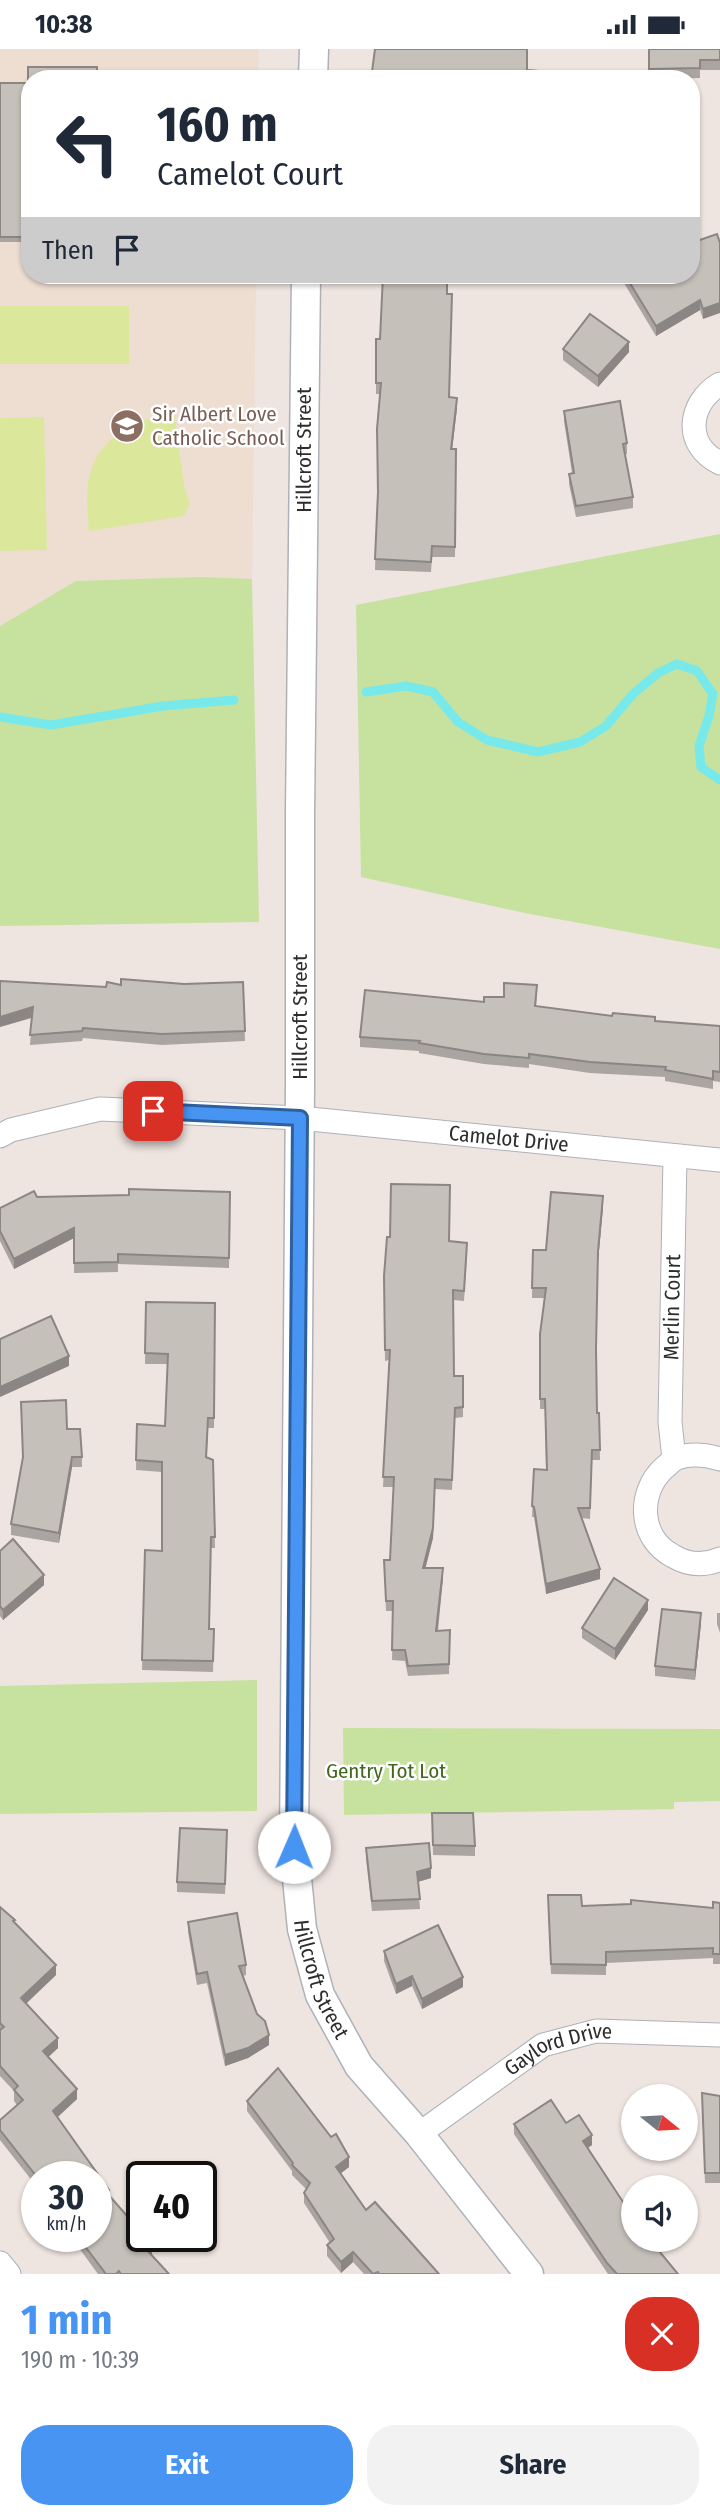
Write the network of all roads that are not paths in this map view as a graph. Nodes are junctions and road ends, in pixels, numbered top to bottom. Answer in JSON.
{"nodes":[{"id":1,"x":314,"y":49,"type":"edge"},
{"id":2,"x":313,"y":70,"type":"edge"},
{"id":3,"x":306,"y":284,"type":"edge"},
{"id":4,"x":720,"y":384,"type":"edge"},
{"id":5,"x":720,"y":463,"type":"edge"},
{"id":6,"x":300,"y":1118,"type":"junction"},
{"id":7,"x":0,"y":1136,"type":"edge"},
{"id":8,"x":675,"y":1156,"type":"junction"},
{"id":9,"x":720,"y":1160,"type":"edge"},
{"id":10,"x":674,"y":1459,"type":"junction"},
{"id":11,"x":720,"y":1459,"type":"edge"},
{"id":12,"x":720,"y":1559,"type":"edge"},
{"id":13,"x":720,"y":2035,"type":"edge"},
{"id":14,"x":419,"y":2134,"type":"junction"},
{"id":15,"x":0,"y":2263,"type":"edge"},
{"id":16,"x":9,"y":2274,"type":"edge"},
{"id":17,"x":529,"y":2274,"type":"edge"}],
"edges":[{"from":1,"to":2,"type":"street"},
{"from":3,"to":6,"type":"street","name":"Hillcroft Street"},
{"from":4,"to":5,"type":"street"},
{"from":6,"to":7,"type":"street","name":"Camelot Drive"},
{"from":6,"to":8,"type":"street","name":"Camelot Drive"},
{"from":6,"to":14,"type":"street","name":"Hillcroft Street"},
{"from":8,"to":9,"type":"street","name":"Camelot Drive"},
{"from":8,"to":10,"type":"street","name":"Merlin Court"},
{"from":10,"to":11,"type":"street"},
{"from":10,"to":12,"type":"street"},
{"from":13,"to":14,"type":"street","name":"Gaylord Drive"},
{"from":14,"to":17,"type":"street","name":"Hillcroft Street"},
{"from":15,"to":16,"type":"street"}]}
